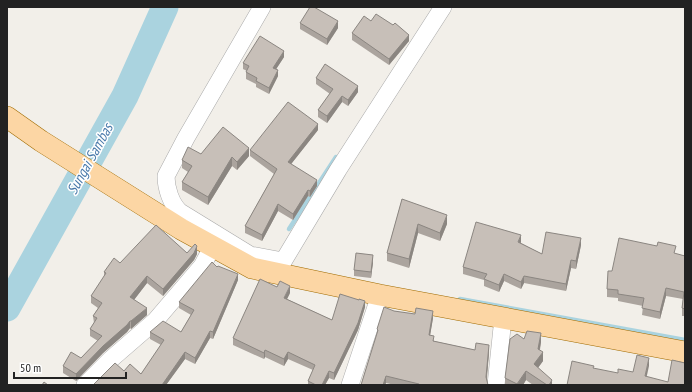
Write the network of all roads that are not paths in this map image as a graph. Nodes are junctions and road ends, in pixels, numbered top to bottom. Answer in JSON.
{"nodes":[{"id":1,"x":262,"y":7,"type":"edge"},
{"id":2,"x":443,"y":7,"type":"edge"},
{"id":3,"x":7,"y":117,"type":"edge"},
{"id":4,"x":213,"y":246,"type":"junction"},
{"id":5,"x":279,"y":267,"type":"junction"},
{"id":6,"x":380,"y":295,"type":"junction"},
{"id":7,"x":503,"y":318,"type":"junction"},
{"id":8,"x":685,"y":352,"type":"edge"},
{"id":9,"x":85,"y":385,"type":"edge"},
{"id":10,"x":350,"y":385,"type":"edge"},
{"id":11,"x":496,"y":385,"type":"edge"}],
"edges":[{"from":1,"to":5,"type":"street"},
{"from":2,"to":5,"type":"street"},
{"from":3,"to":4,"type":"main road"},
{"from":4,"to":5,"type":"main road"},
{"from":4,"to":9,"type":"street"},
{"from":5,"to":6,"type":"main road"},
{"from":6,"to":7,"type":"main road"},
{"from":6,"to":10,"type":"street"},
{"from":7,"to":8,"type":"main road"},
{"from":7,"to":11,"type":"street"}]}
